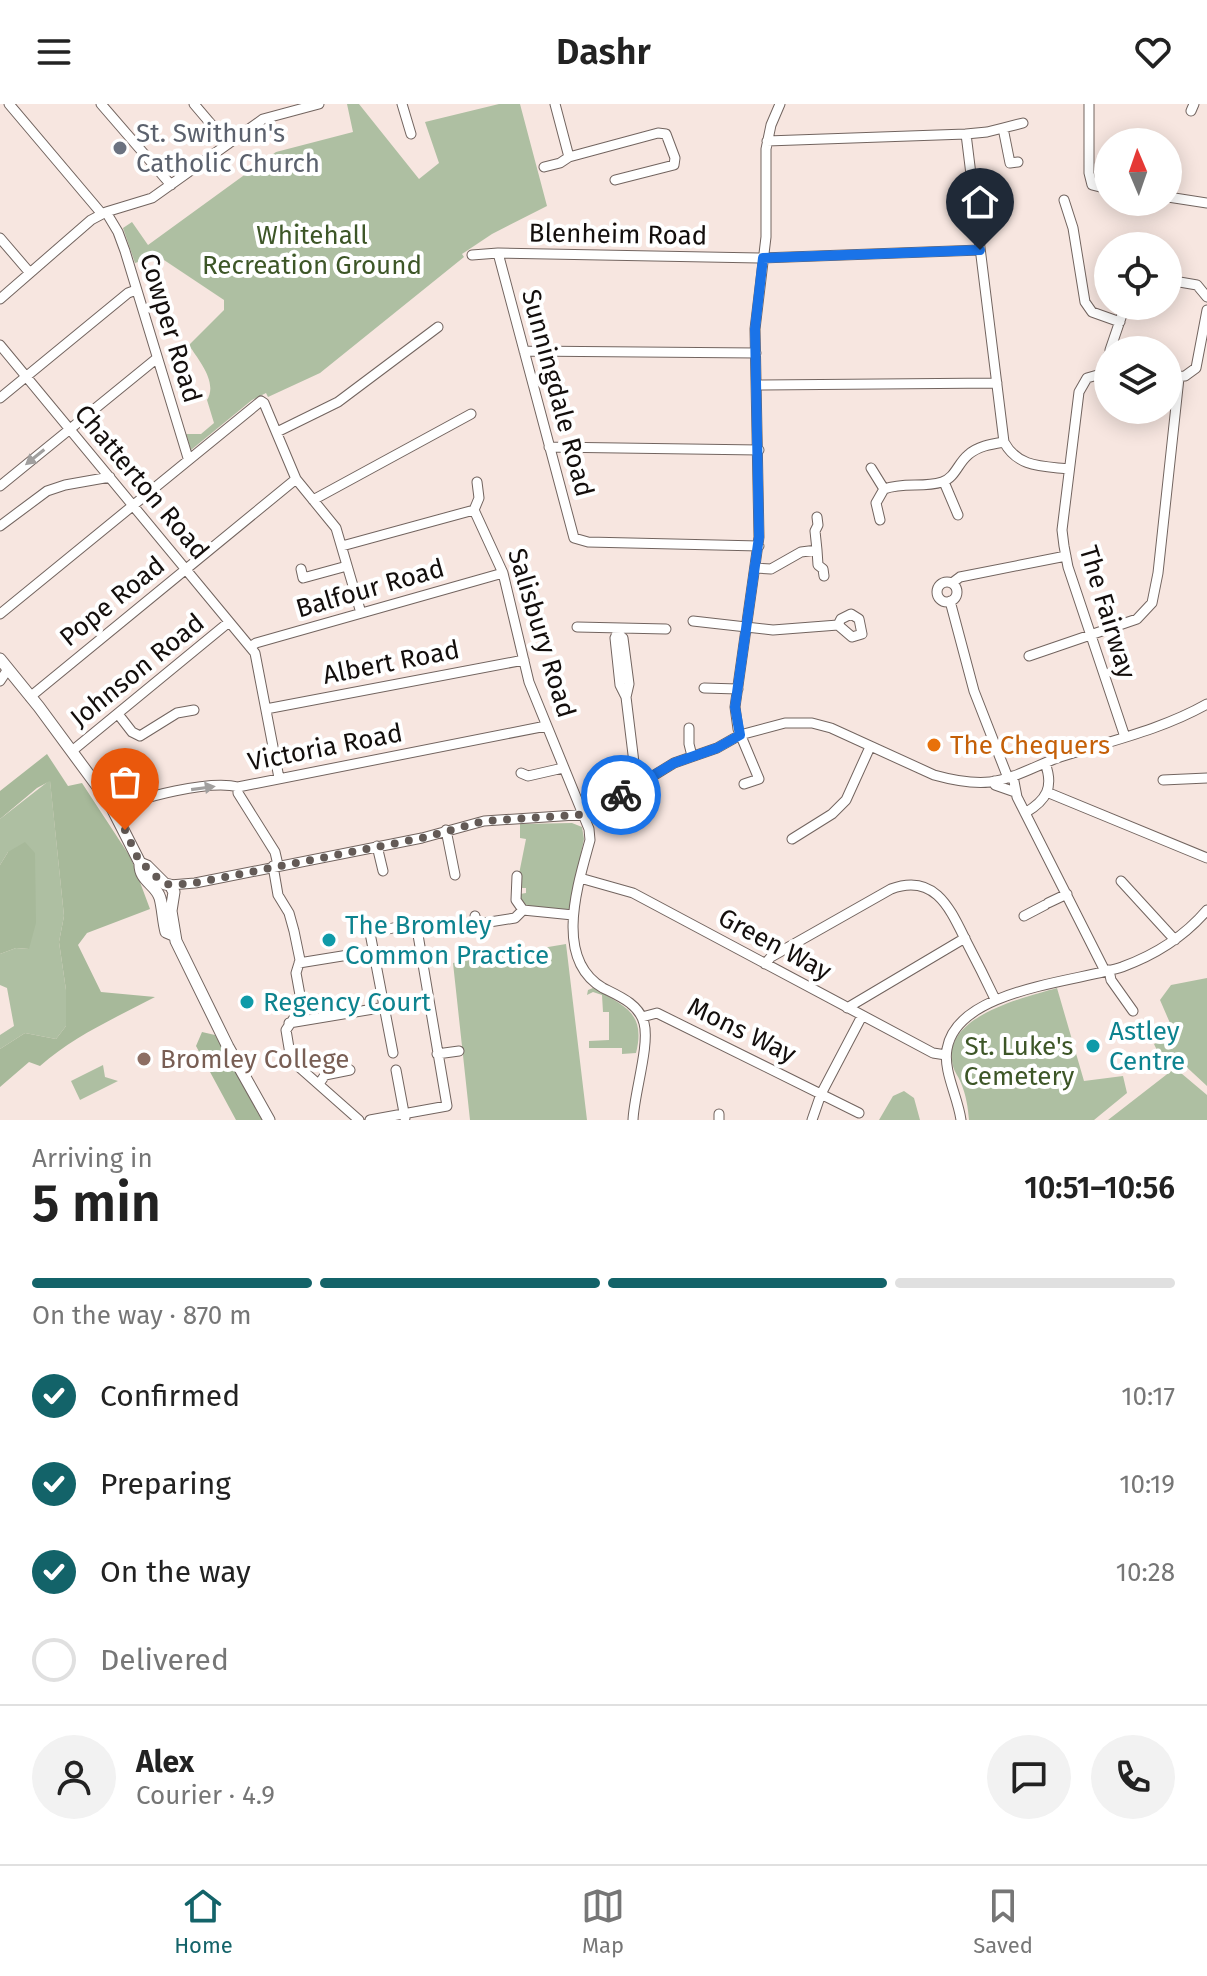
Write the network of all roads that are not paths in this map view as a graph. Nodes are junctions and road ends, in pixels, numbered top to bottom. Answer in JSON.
{"nodes":[{"id":1,"x":9,"y":104,"type":"edge"},
{"id":2,"x":101,"y":104,"type":"edge"},
{"id":3,"x":194,"y":104,"type":"edge"},
{"id":4,"x":319,"y":104,"type":"edge"},
{"id":5,"x":402,"y":104,"type":"edge"},
{"id":6,"x":555,"y":104,"type":"edge"},
{"id":7,"x":780,"y":104,"type":"edge"},
{"id":8,"x":1089,"y":104,"type":"edge"},
{"id":9,"x":1023,"y":123,"type":"dead end"},
{"id":10,"x":1003,"y":128,"type":"junction"},
{"id":11,"x":411,"y":134,"type":"dead end"},
{"id":12,"x":966,"y":134,"type":"junction"},
{"id":13,"x":767,"y":141,"type":"junction"},
{"id":14,"x":228,"y":144,"type":"junction"},
{"id":15,"x":569,"y":157,"type":"junction"},
{"id":16,"x":1018,"y":162,"type":"dead end"},
{"id":17,"x":544,"y":167,"type":"dead end"},
{"id":18,"x":615,"y":180,"type":"dead end"},
{"id":19,"x":171,"y":185,"type":"junction"},
{"id":20,"x":1094,"y":186,"type":"edge"},
{"id":21,"x":1182,"y":199,"type":"edge"},
{"id":22,"x":1207,"y":203,"type":"edge"},
{"id":23,"x":1062,"y":206,"type":"dead end"},
{"id":24,"x":104,"y":213,"type":"junction"},
{"id":25,"x":0,"y":238,"type":"edge"},
{"id":26,"x":980,"y":250,"type":"junction"},
{"id":27,"x":498,"y":253,"type":"junction"},
{"id":28,"x":472,"y":255,"type":"dead end"},
{"id":29,"x":763,"y":258,"type":"junction"},
{"id":30,"x":30,"y":273,"type":"junction"},
{"id":31,"x":1182,"y":282,"type":"edge"},
{"id":32,"x":136,"y":290,"type":"junction"},
{"id":33,"x":1207,"y":297,"type":"edge"},
{"id":34,"x":0,"y":299,"type":"edge"},
{"id":35,"x":1207,"y":310,"type":"edge"},
{"id":36,"x":1120,"y":322,"type":"joint"},
{"id":37,"x":438,"y":327,"type":"dead end"},
{"id":38,"x":1115,"y":336,"type":"edge"},
{"id":39,"x":0,"y":345,"type":"edge"},
{"id":40,"x":524,"y":351,"type":"junction"},
{"id":41,"x":756,"y":353,"type":"junction"},
{"id":42,"x":156,"y":359,"type":"junction"},
{"id":43,"x":1094,"y":375,"type":"edge"},
{"id":44,"x":26,"y":377,"type":"junction"},
{"id":45,"x":1182,"y":377,"type":"edge"},
{"id":46,"x":997,"y":383,"type":"junction"},
{"id":47,"x":758,"y":385,"type":"junction"},
{"id":48,"x":0,"y":398,"type":"edge"},
{"id":49,"x":471,"y":414,"type":"dead end"},
{"id":50,"x":1174,"y":424,"type":"edge"},
{"id":51,"x":70,"y":429,"type":"junction"},
{"id":52,"x":277,"y":432,"type":"junction"},
{"id":53,"x":1004,"y":442,"type":"junction"},
{"id":54,"x":549,"y":447,"type":"junction"},
{"id":55,"x":759,"y":450,"type":"junction"},
{"id":56,"x":188,"y":458,"type":"junction"},
{"id":57,"x":1069,"y":469,"type":"junction"},
{"id":58,"x":877,"y":471,"type":"dead end"},
{"id":59,"x":110,"y":477,"type":"junction"},
{"id":60,"x":296,"y":479,"type":"junction"},
{"id":61,"x":477,"y":482,"type":"dead end"},
{"id":62,"x":944,"y":482,"type":"junction"},
{"id":63,"x":0,"y":486,"type":"edge"},
{"id":64,"x":884,"y":489,"type":"junction"},
{"id":65,"x":313,"y":500,"type":"junction"},
{"id":66,"x":132,"y":505,"type":"junction"},
{"id":67,"x":474,"y":510,"type":"junction"},
{"id":68,"x":958,"y":515,"type":"dead end"},
{"id":69,"x":817,"y":517,"type":"dead end"},
{"id":70,"x":881,"y":518,"type":"dead end"},
{"id":71,"x":0,"y":526,"type":"edge"},
{"id":72,"x":342,"y":546,"type":"junction"},
{"id":73,"x":759,"y":546,"type":"junction"},
{"id":74,"x":817,"y":550,"type":"junction"},
{"id":75,"x":1066,"y":556,"type":"junction"},
{"id":76,"x":347,"y":566,"type":"junction"},
{"id":77,"x":756,"y":568,"type":"junction"},
{"id":78,"x":186,"y":569,"type":"junction"},
{"id":79,"x":301,"y":569,"type":"dead end"},
{"id":80,"x":503,"y":573,"type":"junction"},
{"id":81,"x":824,"y":576,"type":"dead end"},
{"id":82,"x":952,"y":583,"type":"junction"},
{"id":83,"x":950,"y":601,"type":"junction"},
{"id":84,"x":361,"y":613,"type":"junction"},
{"id":85,"x":0,"y":614,"type":"edge"},
{"id":86,"x":693,"y":621,"type":"dead end"},
{"id":87,"x":229,"y":622,"type":"junction"},
{"id":88,"x":838,"y":625,"type":"dead end"},
{"id":89,"x":747,"y":626,"type":"junction"},
{"id":90,"x":577,"y":627,"type":"dead end"},
{"id":91,"x":666,"y":629,"type":"dead end"},
{"id":92,"x":618,"y":631,"type":"junction"},
{"id":93,"x":1091,"y":635,"type":"junction"},
{"id":94,"x":250,"y":647,"type":"junction"},
{"id":95,"x":1029,"y":656,"type":"dead end"},
{"id":96,"x":524,"y":660,"type":"junction"},
{"id":97,"x":4,"y":664,"type":"edge"},
{"id":98,"x":0,"y":681,"type":"edge"},
{"id":99,"x":704,"y":688,"type":"dead end"},
{"id":100,"x":738,"y":689,"type":"junction"},
{"id":101,"x":30,"y":697,"type":"junction"},
{"id":102,"x":1207,"y":704,"type":"edge"},
{"id":103,"x":266,"y":709,"type":"junction"},
{"id":104,"x":194,"y":710,"type":"dead end"},
{"id":105,"x":118,"y":714,"type":"junction"},
{"id":106,"x":546,"y":726,"type":"junction"},
{"id":107,"x":689,"y":728,"type":"dead end"},
{"id":108,"x":740,"y":735,"type":"junction"},
{"id":109,"x":1125,"y":737,"type":"junction"},
{"id":110,"x":870,"y":747,"type":"junction"},
{"id":111,"x":72,"y":751,"type":"junction"},
{"id":112,"x":692,"y":756,"type":"junction"},
{"id":113,"x":1045,"y":763,"type":"junction"},
{"id":114,"x":563,"y":768,"type":"junction"},
{"id":115,"x":521,"y":773,"type":"dead end"},
{"id":116,"x":1010,"y":777,"type":"junction"},
{"id":117,"x":279,"y":778,"type":"junction"},
{"id":118,"x":1207,"y":778,"type":"edge"},
{"id":119,"x":1163,"y":780,"type":"dead end"},
{"id":120,"x":994,"y":781,"type":"junction"},
{"id":121,"x":639,"y":784,"type":"junction"},
{"id":122,"x":744,"y":784,"type":"dead end"},
{"id":123,"x":238,"y":787,"type":"junction"},
{"id":124,"x":1015,"y":792,"type":"junction"},
{"id":125,"x":1049,"y":793,"type":"junction"},
{"id":126,"x":115,"y":812,"type":"junction"},
{"id":127,"x":1025,"y":813,"type":"junction"},
{"id":128,"x":584,"y":815,"type":"junction"},
{"id":129,"x":446,"y":830,"type":"junction"},
{"id":130,"x":792,"y":839,"type":"dead end"},
{"id":131,"x":377,"y":846,"type":"junction"},
{"id":132,"x":1207,"y":858,"type":"edge"},
{"id":133,"x":276,"y":866,"type":"junction"},
{"id":134,"x":383,"y":871,"type":"dead end"},
{"id":135,"x":455,"y":875,"type":"dead end"},
{"id":136,"x":517,"y":876,"type":"dead end"},
{"id":137,"x":580,"y":878,"type":"junction"},
{"id":138,"x":1121,"y":881,"type":"dead end"},
{"id":139,"x":167,"y":892,"type":"junction"},
{"id":140,"x":1067,"y":894,"type":"junction"},
{"id":141,"x":523,"y":910,"type":"junction"},
{"id":142,"x":1207,"y":910,"type":"edge"},
{"id":143,"x":573,"y":915,"type":"junction"},
{"id":144,"x":1024,"y":916,"type":"dead end"},
{"id":145,"x":477,"y":924,"type":"dead end"},
{"id":146,"x":965,"y":938,"type":"junction"},
{"id":147,"x":1175,"y":940,"type":"junction"},
{"id":148,"x":373,"y":951,"type":"junction"},
{"id":149,"x":299,"y":963,"type":"junction"},
{"id":150,"x":765,"y":964,"type":"junction"},
{"id":151,"x":1107,"y":971,"type":"junction"},
{"id":152,"x":995,"y":999,"type":"junction"},
{"id":153,"x":422,"y":1001,"type":"dead end"},
{"id":154,"x":384,"y":1008,"type":"junction"},
{"id":155,"x":847,"y":1008,"type":"junction"},
{"id":156,"x":1133,"y":1011,"type":"dead end"},
{"id":157,"x":862,"y":1016,"type":"junction"},
{"id":158,"x":642,"y":1017,"type":"junction"},
{"id":159,"x":289,"y":1023,"type":"junction"},
{"id":160,"x":459,"y":1051,"type":"dead end"},
{"id":161,"x":393,"y":1053,"type":"dead end"},
{"id":162,"x":437,"y":1054,"type":"junction"},
{"id":163,"x":946,"y":1055,"type":"junction"},
{"id":164,"x":350,"y":1070,"type":"dead end"},
{"id":165,"x":396,"y":1070,"type":"dead end"},
{"id":166,"x":319,"y":1084,"type":"junction"},
{"id":167,"x":821,"y":1094,"type":"junction"},
{"id":168,"x":859,"y":1113,"type":"dead end"},
{"id":169,"x":405,"y":1117,"type":"edge"},
{"id":170,"x":269,"y":1120,"type":"edge"},
{"id":171,"x":359,"y":1120,"type":"edge"},
{"id":172,"x":370,"y":1120,"type":"edge"},
{"id":173,"x":633,"y":1120,"type":"edge"},
{"id":174,"x":812,"y":1120,"type":"edge"},
{"id":175,"x":961,"y":1120,"type":"edge"}],
"edges":[{"from":1,"to":24,"type":"street","name":"Cowper Road"},
{"from":2,"to":19,"type":"street"},
{"from":3,"to":14,"type":"street"},
{"from":4,"to":14,"type":"street"},
{"from":5,"to":11,"type":"street"},
{"from":6,"to":15,"type":"street"},
{"from":7,"to":13,"type":"street"},
{"from":8,"to":20,"type":"street"},
{"from":9,"to":10,"type":"street"},
{"from":10,"to":12,"type":"street"},
{"from":10,"to":16,"type":"street"},
{"from":12,"to":13,"type":"street"},
{"from":12,"to":26,"type":"street"},
{"from":13,"to":29,"type":"street"},
{"from":14,"to":19,"type":"street"},
{"from":15,"to":17,"type":"street"},
{"from":15,"to":18,"type":"street"},
{"from":19,"to":24,"type":"street"},
{"from":21,"to":22,"type":"street"},
{"from":23,"to":36,"type":"street"},
{"from":24,"to":30,"type":"street"},
{"from":24,"to":32,"type":"street","name":"Cowper Road"},
{"from":25,"to":30,"type":"street"},
{"from":26,"to":29,"type":"street","name":"Blenheim Road"},
{"from":26,"to":46,"type":"street"},
{"from":27,"to":28,"type":"street","name":"Blenheim Road"},
{"from":27,"to":29,"type":"street","name":"Blenheim Road"},
{"from":27,"to":40,"type":"street","name":"Sunningdale Road"},
{"from":29,"to":41,"type":"street"},
{"from":30,"to":34,"type":"street"},
{"from":31,"to":33,"type":"street"},
{"from":32,"to":42,"type":"street","name":"Cowper Road"},
{"from":32,"to":44,"type":"street"},
{"from":35,"to":45,"type":"street"},
{"from":36,"to":38,"type":"street"},
{"from":37,"to":52,"type":"street"},
{"from":39,"to":44,"type":"street","name":"Chatterton Road"},
{"from":40,"to":41,"type":"street"},
{"from":40,"to":54,"type":"street","name":"Sunningdale Road"},
{"from":41,"to":47,"type":"street"},
{"from":42,"to":51,"type":"street"},
{"from":42,"to":56,"type":"street","name":"Cowper Road"},
{"from":43,"to":57,"type":"street","name":"The Fairway"},
{"from":44,"to":48,"type":"street"},
{"from":44,"to":51,"type":"street","name":"Chatterton Road"},
{"from":46,"to":47,"type":"street"},
{"from":46,"to":53,"type":"street"},
{"from":47,"to":55,"type":"street"},
{"from":49,"to":65,"type":"street"},
{"from":50,"to":93,"type":"street"},
{"from":51,"to":59,"type":"street","name":"Chatterton Road"},
{"from":51,"to":63,"type":"street","one_way":true},
{"from":52,"to":56,"type":"street"},
{"from":52,"to":60,"type":"street"},
{"from":53,"to":57,"type":"street"},
{"from":53,"to":62,"type":"street"},
{"from":54,"to":55,"type":"street"},
{"from":54,"to":73,"type":"street","name":"Sunningdale Road"},
{"from":55,"to":73,"type":"street"},
{"from":56,"to":66,"type":"street"},
{"from":57,"to":75,"type":"street","name":"The Fairway"},
{"from":58,"to":64,"type":"street"},
{"from":59,"to":66,"type":"street","name":"Chatterton Road"},
{"from":59,"to":71,"type":"street"},
{"from":60,"to":65,"type":"street"},
{"from":60,"to":78,"type":"street","name":"Pope Road"},
{"from":61,"to":67,"type":"street"},
{"from":62,"to":64,"type":"street"},
{"from":62,"to":68,"type":"street"},
{"from":64,"to":70,"type":"street"},
{"from":65,"to":72,"type":"street"},
{"from":66,"to":78,"type":"street","name":"Chatterton Road"},
{"from":66,"to":85,"type":"street"},
{"from":67,"to":72,"type":"street"},
{"from":67,"to":80,"type":"street","name":"Salisbury Road"},
{"from":69,"to":74,"type":"street"},
{"from":72,"to":76,"type":"street"},
{"from":73,"to":77,"type":"street"},
{"from":74,"to":77,"type":"street"},
{"from":74,"to":81,"type":"street"},
{"from":75,"to":82,"type":"street"},
{"from":75,"to":93,"type":"street","name":"The Fairway"},
{"from":76,"to":79,"type":"street"},
{"from":76,"to":84,"type":"street"},
{"from":77,"to":89,"type":"street"},
{"from":78,"to":87,"type":"street","name":"Chatterton Road"},
{"from":78,"to":101,"type":"street","name":"Pope Road"},
{"from":80,"to":84,"type":"street","name":"Balfour Road"},
{"from":80,"to":96,"type":"street","name":"Salisbury Road"},
{"from":82,"to":83,"type":"street"},
{"from":82,"to":83,"type":"street"},
{"from":83,"to":116,"type":"street"},
{"from":84,"to":94,"type":"street","name":"Balfour Road"},
{"from":86,"to":89,"type":"street"},
{"from":87,"to":94,"type":"street","name":"Chatterton Road"},
{"from":87,"to":105,"type":"street","name":"Johnson Road"},
{"from":88,"to":89,"type":"street"},
{"from":89,"to":100,"type":"street"},
{"from":90,"to":92,"type":"street"},
{"from":91,"to":92,"type":"street"},
{"from":92,"to":121,"type":"street"},
{"from":93,"to":95,"type":"street"},
{"from":93,"to":109,"type":"street","name":"The Fairway"},
{"from":94,"to":103,"type":"street"},
{"from":96,"to":103,"type":"street","name":"Albert Road"},
{"from":96,"to":106,"type":"street","name":"Salisbury Road"},
{"from":97,"to":98,"type":"street"},
{"from":97,"to":101,"type":"main road"},
{"from":99,"to":100,"type":"street"},
{"from":100,"to":108,"type":"street"},
{"from":101,"to":111,"type":"main road"},
{"from":102,"to":109,"type":"street"},
{"from":103,"to":117,"type":"street"},
{"from":104,"to":105,"type":"street"},
{"from":105,"to":111,"type":"street","name":"Johnson Road"},
{"from":106,"to":114,"type":"street","name":"Salisbury Road"},
{"from":106,"to":117,"type":"street","name":"Victoria Road"},
{"from":107,"to":112,"type":"street"},
{"from":108,"to":110,"type":"street"},
{"from":108,"to":112,"type":"street"},
{"from":108,"to":122,"type":"street"},
{"from":109,"to":113,"type":"street"},
{"from":110,"to":120,"type":"street"},
{"from":110,"to":130,"type":"street"},
{"from":111,"to":126,"type":"main road"},
{"from":112,"to":121,"type":"street"},
{"from":113,"to":116,"type":"street"},
{"from":113,"to":125,"type":"street"},
{"from":114,"to":115,"type":"street"},
{"from":114,"to":128,"type":"street","name":"Salisbury Road"},
{"from":116,"to":120,"type":"street"},
{"from":116,"to":124,"type":"street"},
{"from":117,"to":123,"type":"street","name":"Victoria Road"},
{"from":118,"to":119,"type":"street"},
{"from":120,"to":124,"type":"street"},
{"from":121,"to":128,"type":"street"},
{"from":126,"to":123,"type":"street","name":"Victoria Road","one_way":true},
{"from":123,"to":133,"type":"street"},
{"from":124,"to":127,"type":"street"},
{"from":125,"to":127,"type":"street"},
{"from":125,"to":132,"type":"street"},
{"from":126,"to":139,"type":"main road"},
{"from":127,"to":140,"type":"street"},
{"from":128,"to":129,"type":"street"},
{"from":128,"to":137,"type":"street"},
{"from":129,"to":131,"type":"street"},
{"from":129,"to":135,"type":"street"},
{"from":131,"to":133,"type":"street"},
{"from":131,"to":134,"type":"street"},
{"from":133,"to":139,"type":"street"},
{"from":133,"to":149,"type":"street"},
{"from":136,"to":141,"type":"street"},
{"from":137,"to":143,"type":"street"},
{"from":137,"to":150,"type":"street","name":"Green Way"},
{"from":138,"to":147,"type":"street"},
{"from":139,"to":170,"type":"main road"},
{"from":140,"to":144,"type":"street"},
{"from":140,"to":151,"type":"street"},
{"from":141,"to":143,"type":"street"},
{"from":141,"to":145,"type":"street"},
{"from":142,"to":147,"type":"street"},
{"from":143,"to":158,"type":"street"},
{"from":146,"to":150,"type":"street"},
{"from":146,"to":152,"type":"street"},
{"from":146,"to":155,"type":"street"},
{"from":147,"to":151,"type":"street"},
{"from":148,"to":149,"type":"street"},
{"from":148,"to":154,"type":"street"},
{"from":148,"to":162,"type":"street"},
{"from":149,"to":159,"type":"street"},
{"from":150,"to":155,"type":"street","name":"Green Way"},
{"from":151,"to":152,"type":"street"},
{"from":151,"to":156,"type":"street"},
{"from":152,"to":163,"type":"street"},
{"from":153,"to":154,"type":"street"},
{"from":154,"to":159,"type":"street"},
{"from":154,"to":161,"type":"street"},
{"from":155,"to":157,"type":"street","name":"Green Way"},
{"from":157,"to":163,"type":"street","name":"Green Way"},
{"from":157,"to":167,"type":"street"},
{"from":158,"to":167,"type":"street","name":"Mons Way"},
{"from":158,"to":173,"type":"street"},
{"from":159,"to":166,"type":"street"},
{"from":160,"to":162,"type":"street"},
{"from":162,"to":169,"type":"street"},
{"from":163,"to":175,"type":"street"},
{"from":164,"to":166,"type":"street"},
{"from":165,"to":169,"type":"street"},
{"from":166,"to":171,"type":"street"},
{"from":167,"to":168,"type":"street","name":"Mons Way"},
{"from":167,"to":174,"type":"street"},
{"from":169,"to":172,"type":"street"}]}
